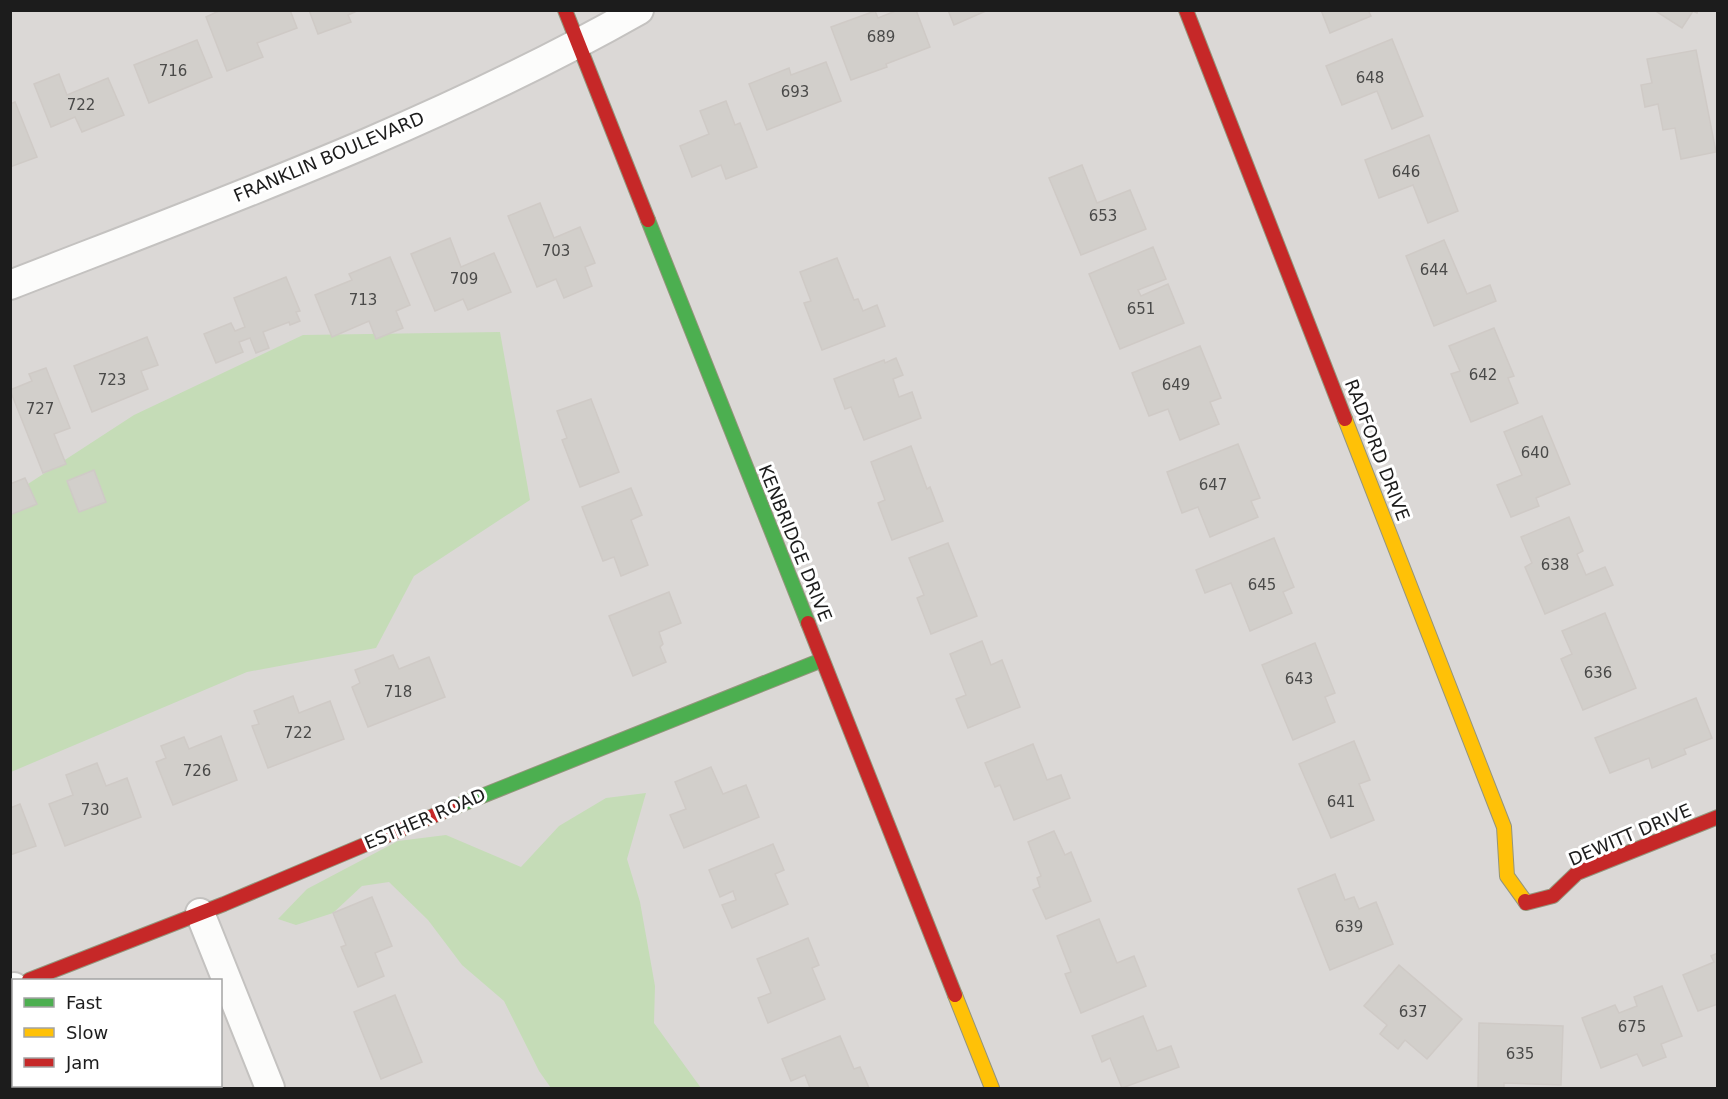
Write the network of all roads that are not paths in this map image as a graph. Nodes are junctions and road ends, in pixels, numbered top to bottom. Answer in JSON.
{"nodes":[{"id":1,"x":565,"y":10,"type":"edge"},
{"id":2,"x":639,"y":10,"type":"edge"},
{"id":3,"x":1186,"y":10,"type":"edge"},
{"id":4,"x":579,"y":45,"type":"junction"},
{"id":5,"x":10,"y":285,"type":"edge"},
{"id":6,"x":822,"y":660,"type":"junction"},
{"id":7,"x":1718,"y":817,"type":"edge"},
{"id":8,"x":1526,"y":903,"type":"joint"},
{"id":9,"x":200,"y":914,"type":"junction"},
{"id":10,"x":34,"y":979,"type":"edge"},
{"id":11,"x":270,"y":1089,"type":"edge"},
{"id":12,"x":992,"y":1089,"type":"edge"}],
"edges":[{"from":1,"to":4,"type":"street","name":"KENBRIDGE DRIVE"},
{"from":2,"to":4,"type":"street","name":"FRANKLIN BOULEVARD"},
{"from":3,"to":8,"type":"street","name":"RADFORD DRIVE"},
{"from":4,"to":5,"type":"street","name":"FRANKLIN BOULEVARD"},
{"from":4,"to":6,"type":"street","name":"KENBRIDGE DRIVE"},
{"from":6,"to":9,"type":"street","name":"ESTHER ROAD"},
{"from":6,"to":12,"type":"street","name":"KENBRIDGE DRIVE"},
{"from":7,"to":8,"type":"street","name":"DEWITT DRIVE"},
{"from":9,"to":10,"type":"street","name":"ESTHER ROAD"},
{"from":9,"to":11,"type":"street"}]}
